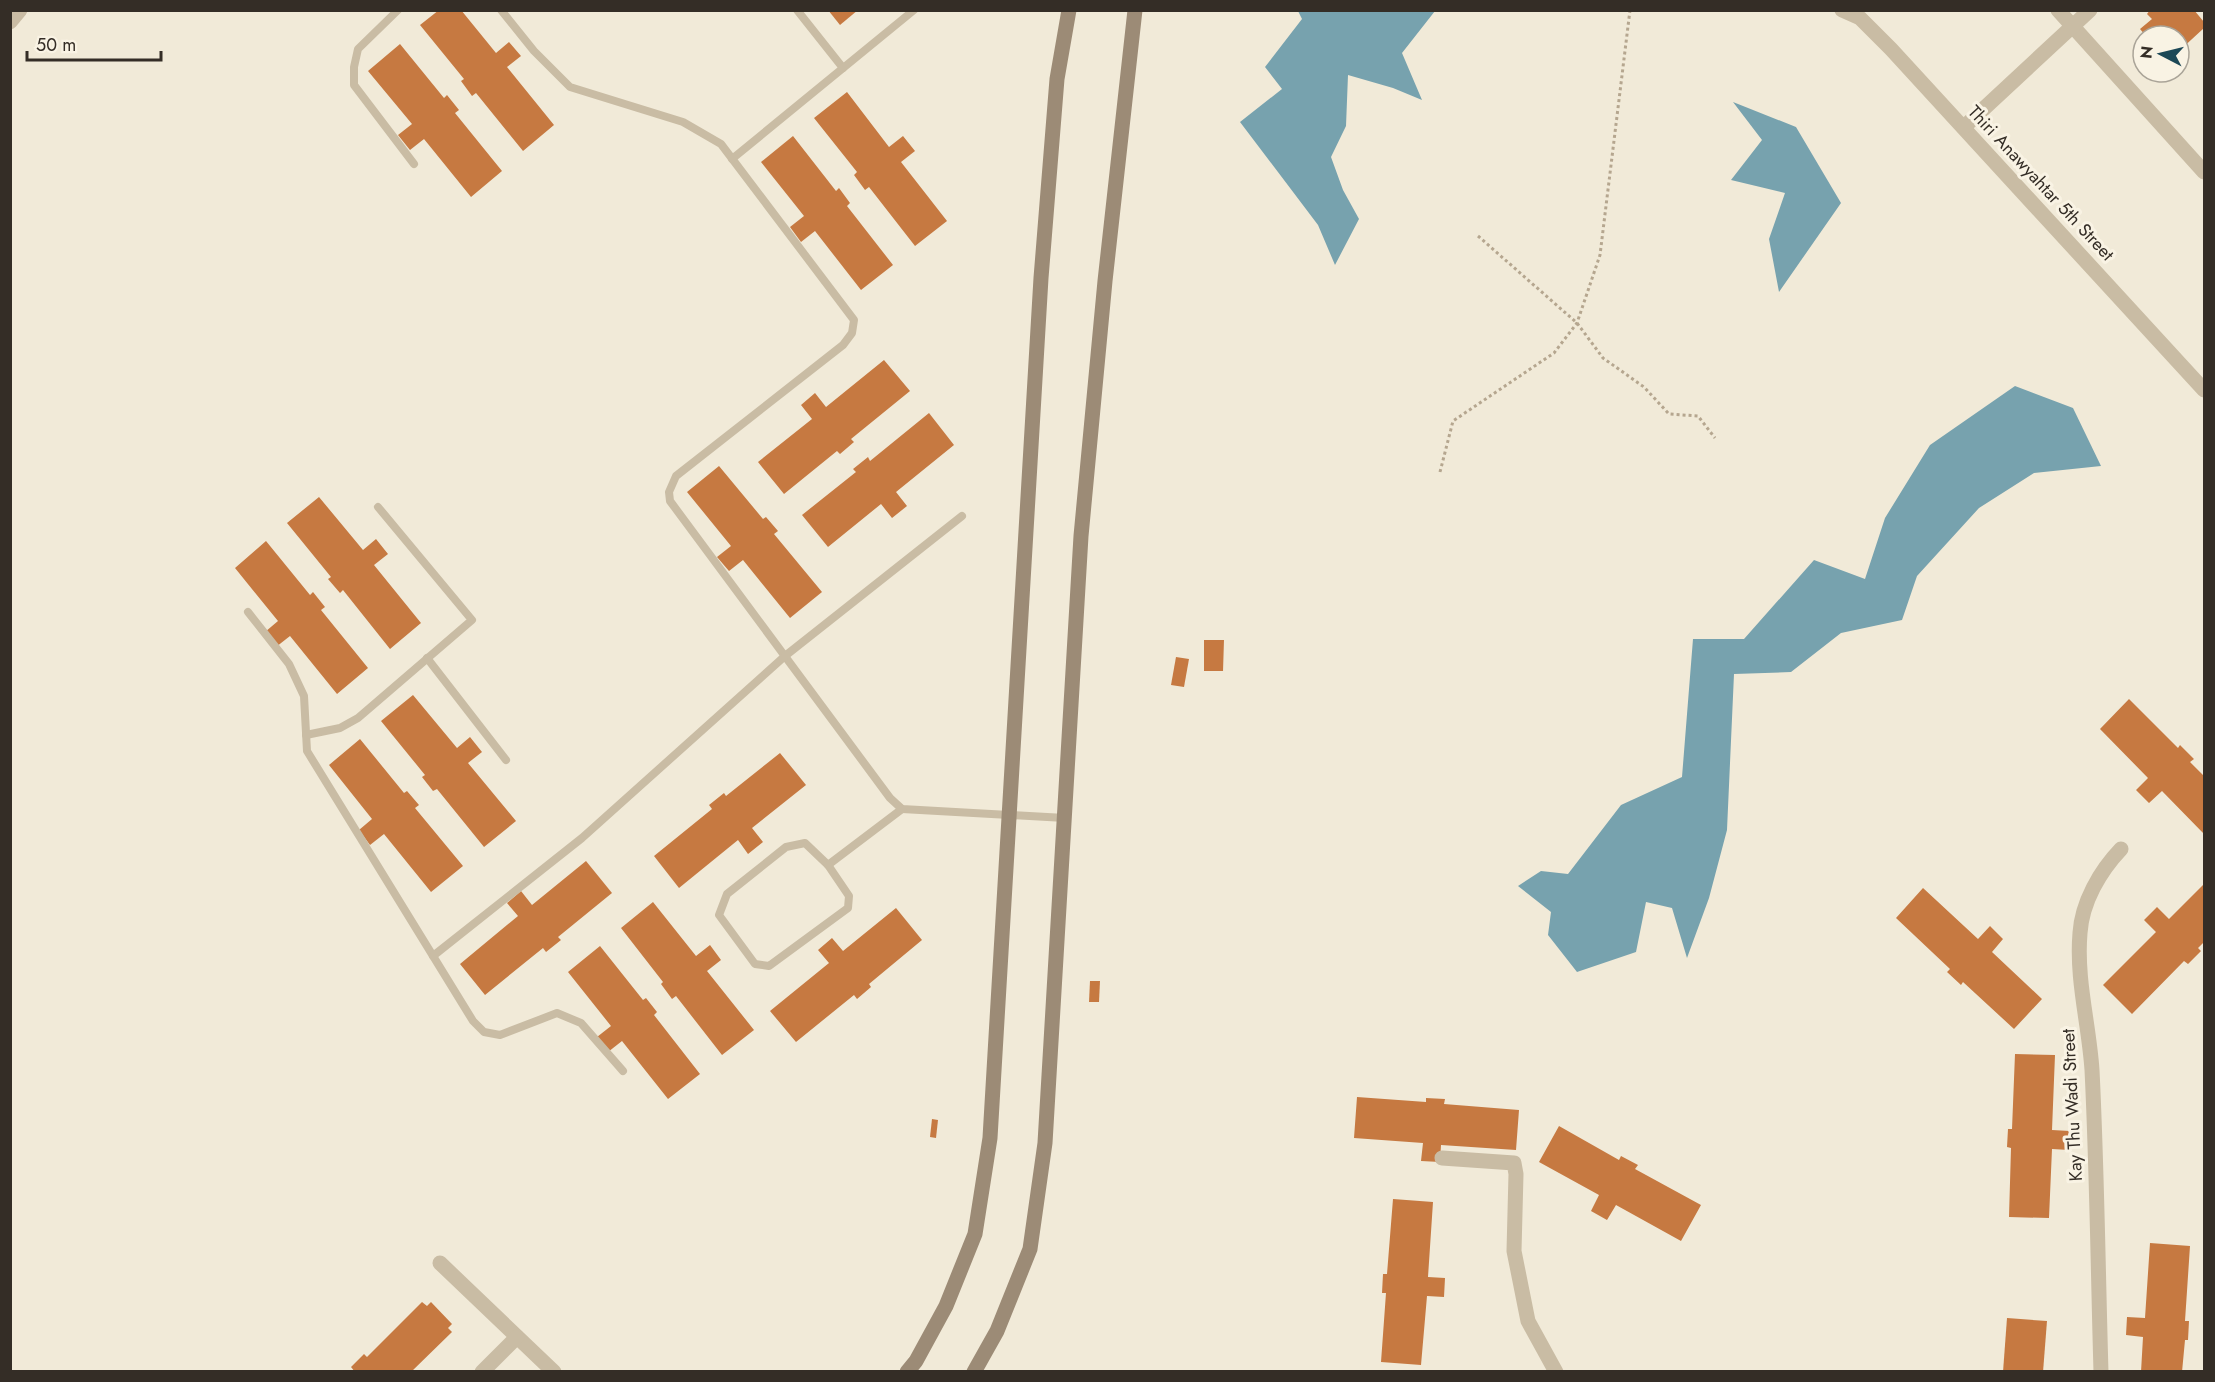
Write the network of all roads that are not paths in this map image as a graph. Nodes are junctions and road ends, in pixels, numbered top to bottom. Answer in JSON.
{"nodes":[{"id":1,"x":20,"y":10,"type":"edge"},
{"id":2,"x":398,"y":10,"type":"edge"},
{"id":3,"x":501,"y":10,"type":"edge"},
{"id":4,"x":797,"y":10,"type":"edge"},
{"id":5,"x":914,"y":10,"type":"edge"},
{"id":6,"x":1069,"y":10,"type":"edge"},
{"id":7,"x":1135,"y":10,"type":"edge"},
{"id":8,"x":1842,"y":10,"type":"edge"},
{"id":9,"x":2058,"y":10,"type":"edge"},
{"id":10,"x":2090,"y":10,"type":"edge"},
{"id":11,"x":10,"y":22,"type":"edge"},
{"id":12,"x":2072,"y":27,"type":"junction"},
{"id":13,"x":843,"y":68,"type":"junction"},
{"id":14,"x":1964,"y":127,"type":"junction"},
{"id":15,"x":732,"y":159,"type":"junction"},
{"id":16,"x":414,"y":164,"type":"dead end"},
{"id":17,"x":2205,"y":172,"type":"edge"},
{"id":18,"x":2205,"y":390,"type":"edge"},
{"id":19,"x":378,"y":507,"type":"dead end"},
{"id":20,"x":962,"y":516,"type":"dead end"},
{"id":21,"x":248,"y":612,"type":"dead end"},
{"id":22,"x":785,"y":656,"type":"junction"},
{"id":23,"x":427,"y":658,"type":"junction"},
{"id":24,"x":306,"y":735,"type":"junction"},
{"id":25,"x":506,"y":760,"type":"dead end"},
{"id":26,"x":902,"y":809,"type":"junction"},
{"id":27,"x":1008,"y":815,"type":"junction"},
{"id":28,"x":1065,"y":818,"type":"junction"},
{"id":29,"x":2121,"y":849,"type":"dead end"},
{"id":30,"x":828,"y":865,"type":"junction"},
{"id":31,"x":433,"y":956,"type":"junction"},
{"id":32,"x":623,"y":1071,"type":"dead end"},
{"id":33,"x":1442,"y":1158,"type":"dead end"},
{"id":34,"x":440,"y":1263,"type":"dead end"},
{"id":35,"x":518,"y":1337,"type":"junction"},
{"id":36,"x":482,"y":1371,"type":"edge"},
{"id":37,"x":554,"y":1371,"type":"edge"},
{"id":38,"x":907,"y":1371,"type":"edge"},
{"id":39,"x":974,"y":1371,"type":"edge"},
{"id":40,"x":1556,"y":1371,"type":"edge"},
{"id":41,"x":2101,"y":1371,"type":"edge"}],
"edges":[{"from":1,"to":11,"type":"street"},
{"from":2,"to":16,"type":"lane"},
{"from":3,"to":15,"type":"lane"},
{"from":4,"to":13,"type":"lane"},
{"from":5,"to":13,"type":"lane"},
{"from":6,"to":27,"type":"street"},
{"from":7,"to":28,"type":"street"},
{"from":8,"to":14,"type":"street","name":"Thiri Anawyahtar 5th Street"},
{"from":9,"to":12,"type":"street"},
{"from":10,"to":12,"type":"street"},
{"from":12,"to":14,"type":"street"},
{"from":12,"to":17,"type":"street"},
{"from":13,"to":15,"type":"lane"},
{"from":14,"to":18,"type":"street","name":"Thiri Anawyahtar 5th Street"},
{"from":15,"to":22,"type":"lane"},
{"from":19,"to":23,"type":"lane"},
{"from":20,"to":22,"type":"lane"},
{"from":21,"to":24,"type":"lane"},
{"from":22,"to":26,"type":"lane"},
{"from":22,"to":31,"type":"lane"},
{"from":23,"to":24,"type":"lane"},
{"from":23,"to":25,"type":"lane"},
{"from":24,"to":31,"type":"lane"},
{"from":26,"to":27,"type":"lane"},
{"from":26,"to":30,"type":"lane"},
{"from":27,"to":28,"type":"lane"},
{"from":27,"to":38,"type":"street"},
{"from":28,"to":39,"type":"street"},
{"from":29,"to":41,"type":"street","name":"Kay Thu Wadi Street"},
{"from":30,"to":30,"type":"lane"},
{"from":31,"to":32,"type":"lane"},
{"from":33,"to":40,"type":"street"},
{"from":34,"to":35,"type":"street"},
{"from":35,"to":36,"type":"street"},
{"from":35,"to":37,"type":"street"}]}
